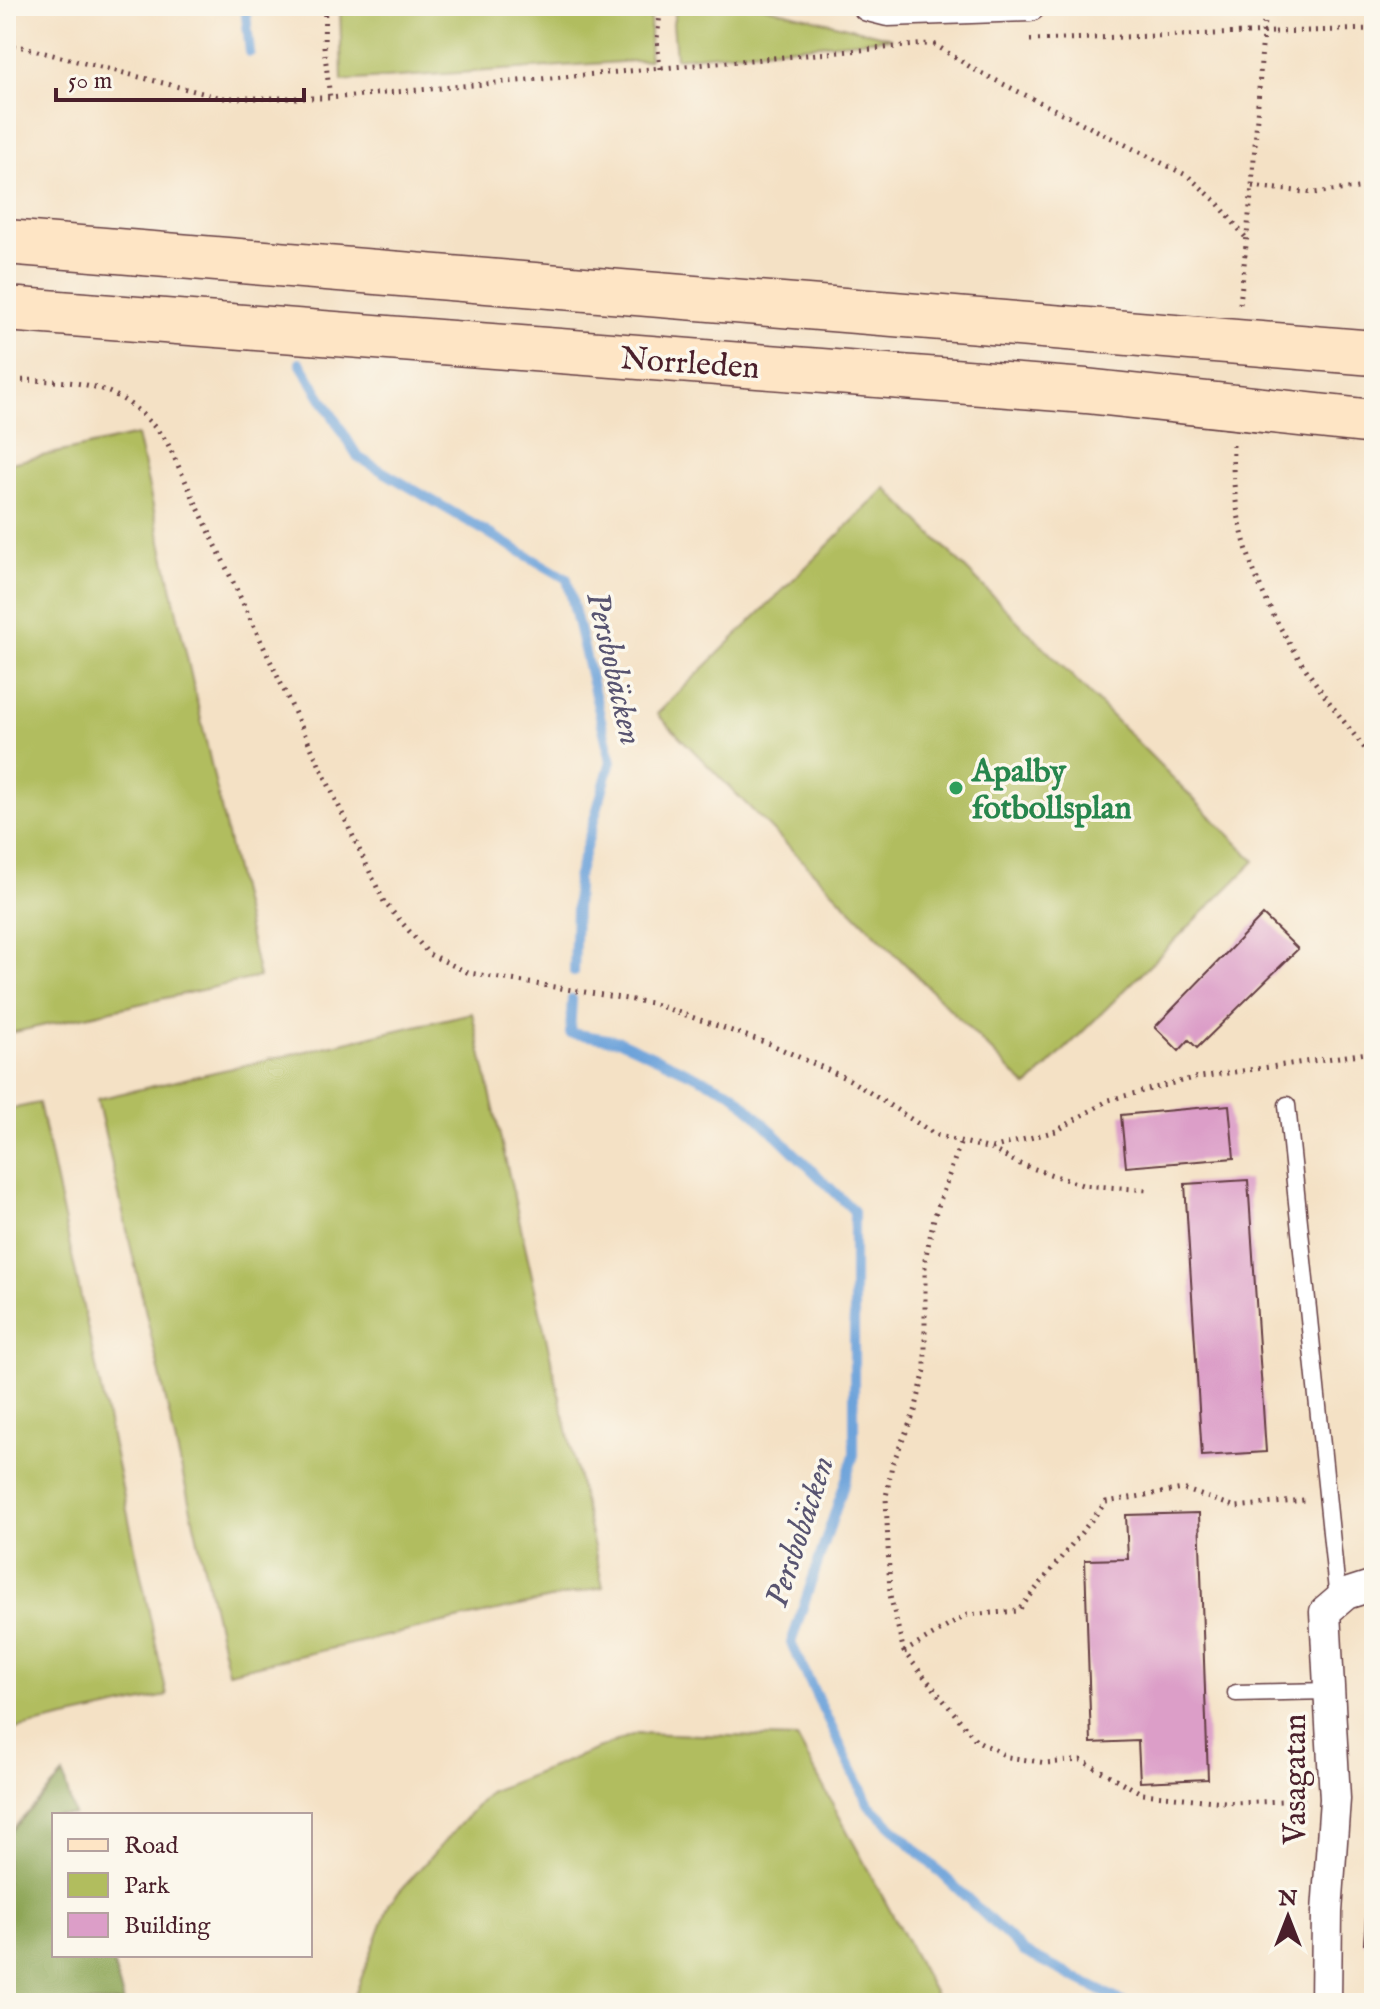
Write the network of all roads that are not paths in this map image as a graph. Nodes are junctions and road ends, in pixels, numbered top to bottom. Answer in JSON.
{"nodes":[{"id":1,"x":868,"y":6,"type":"edge"},
{"id":2,"x":1030,"y":6,"type":"edge"},
{"id":3,"x":6,"y":242,"type":"edge"},
{"id":4,"x":6,"y":309,"type":"edge"},
{"id":5,"x":1374,"y":353,"type":"edge"},
{"id":6,"x":1374,"y":422,"type":"edge"},
{"id":7,"x":1287,"y":1105,"type":"dead end"},
{"id":8,"x":1374,"y":1585,"type":"edge"},
{"id":9,"x":1338,"y":1601,"type":"junction"},
{"id":10,"x":1329,"y":1691,"type":"junction"},
{"id":11,"x":1236,"y":1693,"type":"dead end"},
{"id":12,"x":1326,"y":2003,"type":"edge"}],
"edges":[{"from":1,"to":2,"type":"street"},
{"from":3,"to":5,"type":"main road","name":"Norrleden"},
{"from":4,"to":6,"type":"main road","name":"Norrleden"},
{"from":7,"to":9,"type":"lane"},
{"from":8,"to":9,"type":"street"},
{"from":9,"to":10,"type":"street","name":"Vasagatan"},
{"from":10,"to":11,"type":"lane"},
{"from":10,"to":12,"type":"street","name":"Vasagatan"}]}
